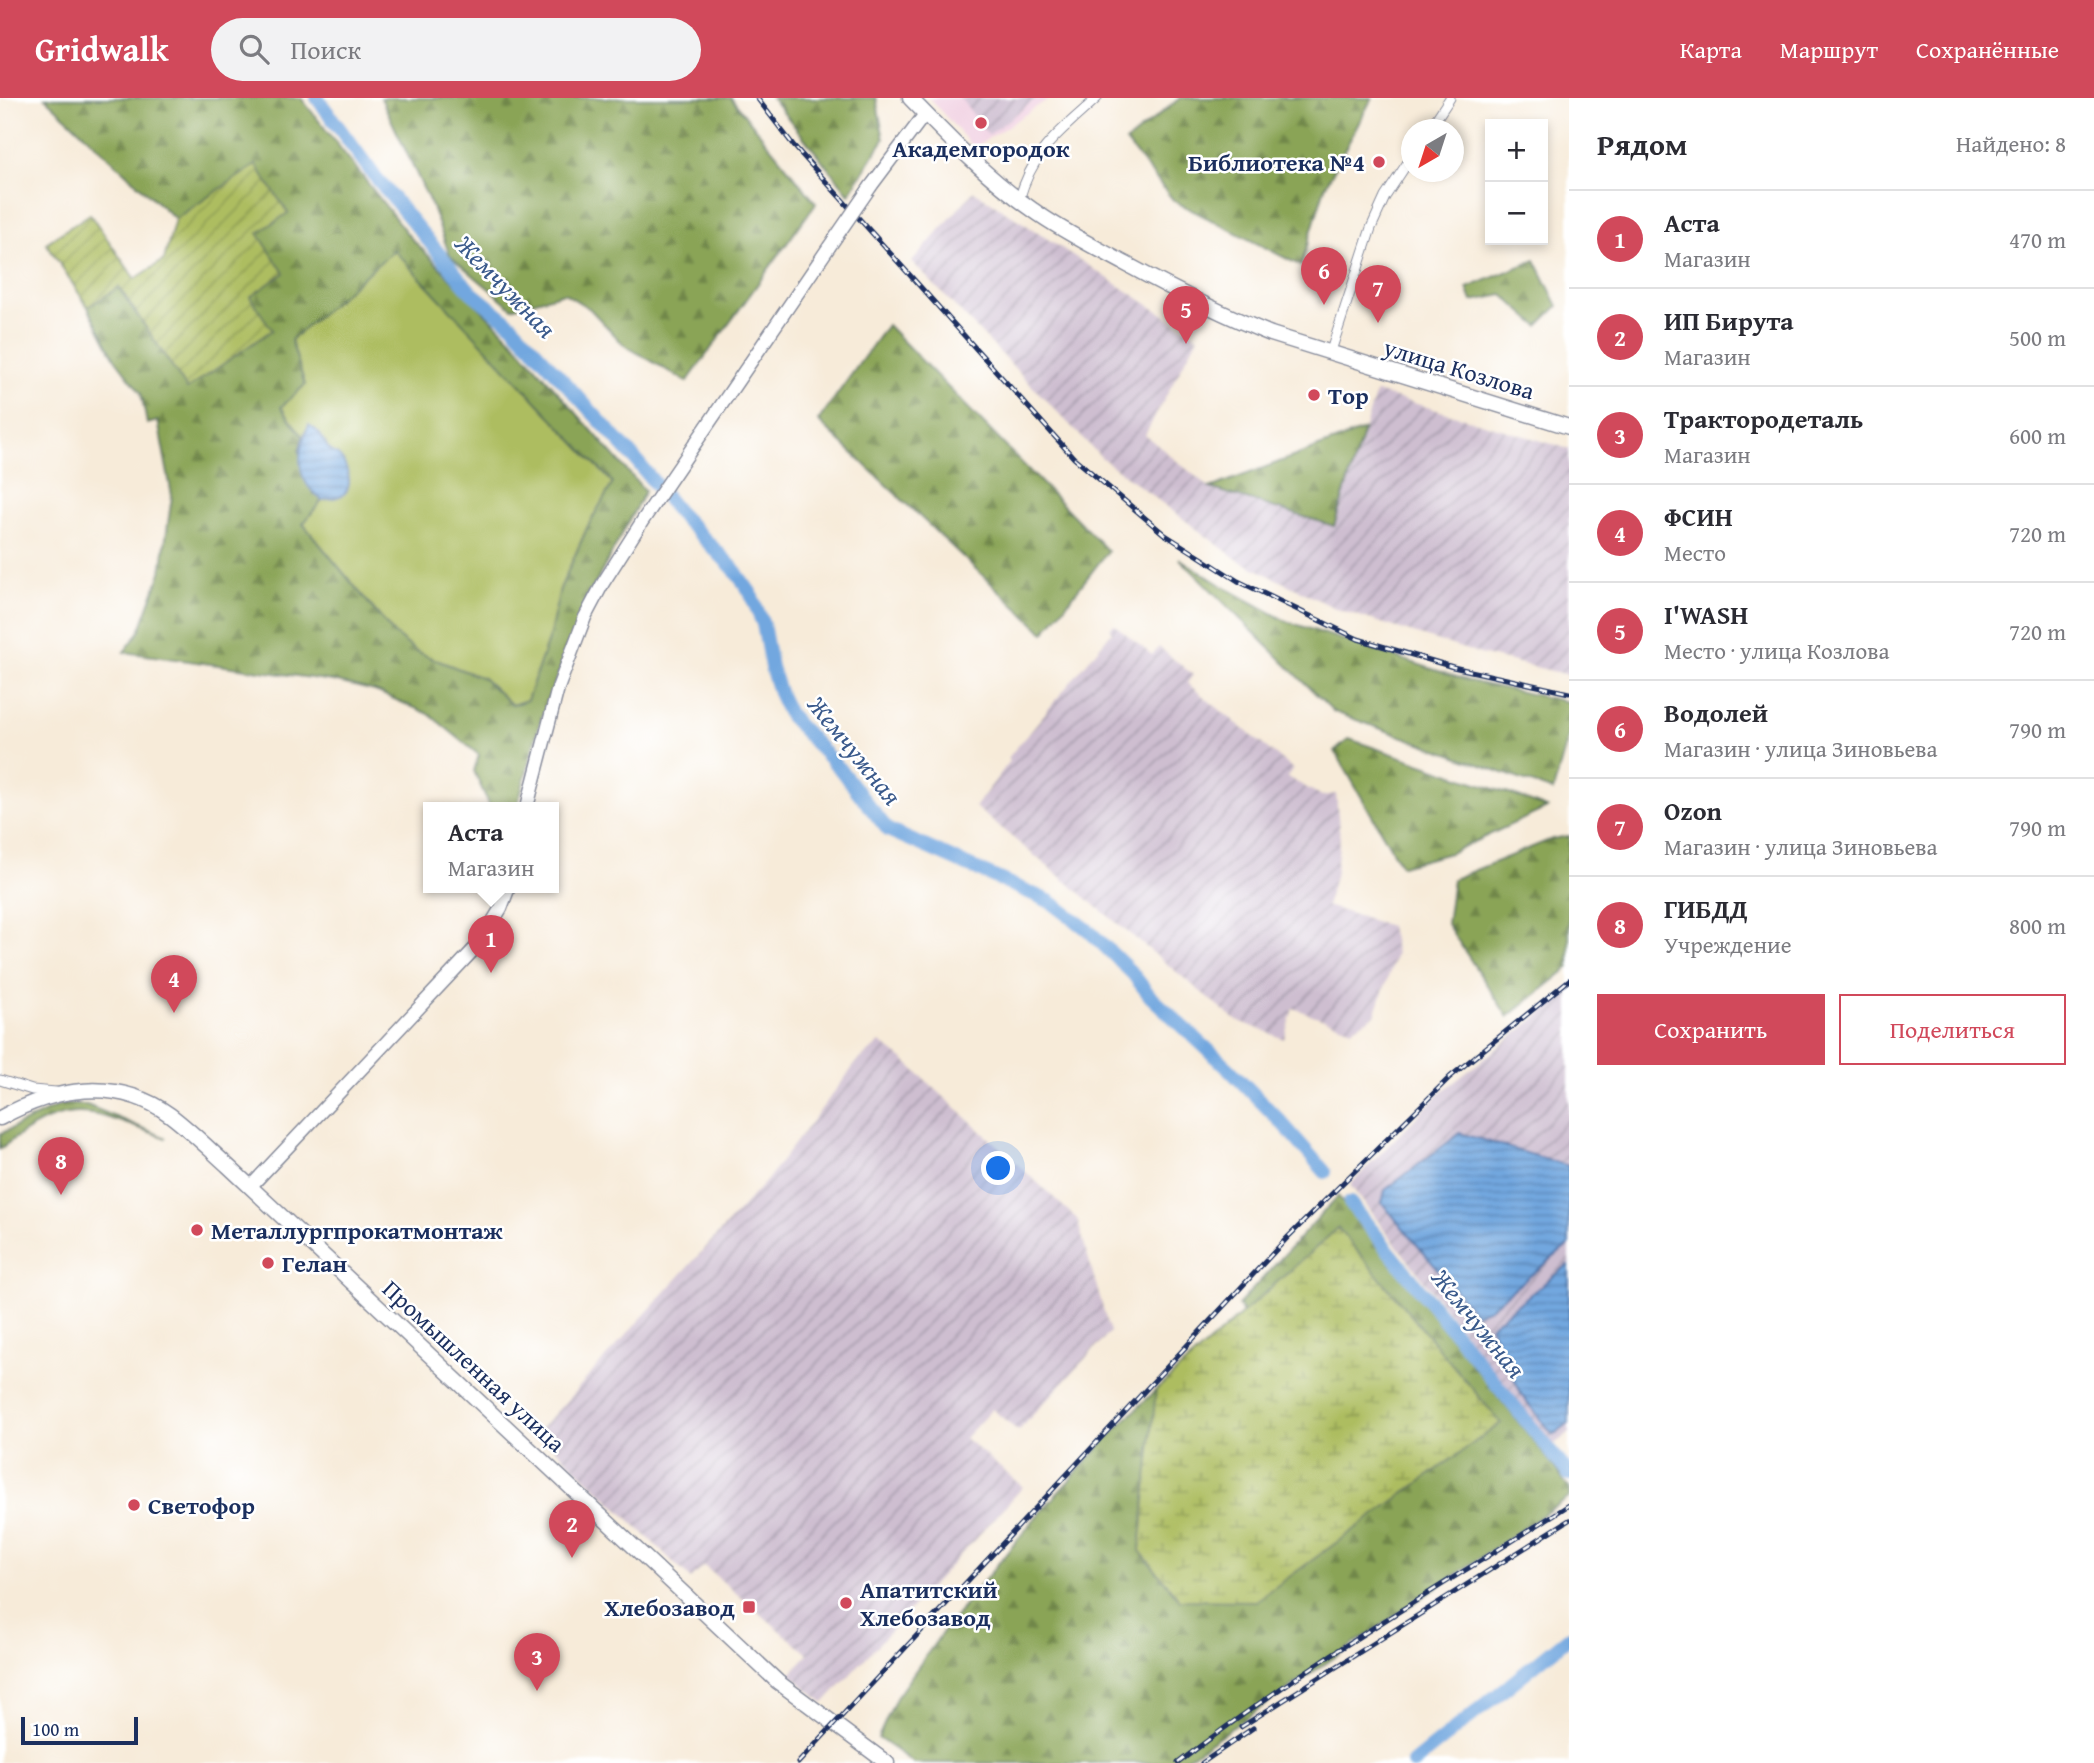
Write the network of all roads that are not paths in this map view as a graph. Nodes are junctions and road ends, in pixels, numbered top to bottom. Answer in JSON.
{"nodes":[{"id":1,"x":910,"y":98,"type":"edge"},
{"id":2,"x":1097,"y":98,"type":"edge"},
{"id":3,"x":1450,"y":98,"type":"edge"},
{"id":4,"x":925,"y":114,"type":"junction"},
{"id":5,"x":1436,"y":119,"type":"edge"},
{"id":6,"x":1401,"y":173,"type":"edge"},
{"id":7,"x":1019,"y":200,"type":"junction"},
{"id":8,"x":1330,"y":354,"type":"junction"},
{"id":9,"x":1569,"y":426,"type":"edge"},
{"id":10,"x":528,"y":802,"type":"edge"},
{"id":11,"x":507,"y":893,"type":"edge"},
{"id":12,"x":0,"y":1080,"type":"edge"},
{"id":13,"x":58,"y":1093,"type":"junction"},
{"id":14,"x":0,"y":1118,"type":"edge"},
{"id":15,"x":250,"y":1187,"type":"junction"},
{"id":16,"x":887,"y":1763,"type":"edge"}],
"edges":[{"from":1,"to":4,"type":"main road","name":"улица Козлова"},
{"from":2,"to":7,"type":"street"},
{"from":3,"to":5,"type":"street"},
{"from":4,"to":7,"type":"main road","name":"улица Козлова"},
{"from":4,"to":10,"type":"main road","bridge":true},
{"from":6,"to":8,"type":"street"},
{"from":7,"to":8,"type":"main road","name":"улица Козлова"},
{"from":8,"to":9,"type":"main road","name":"улица Козлова"},
{"from":11,"to":15,"type":"main road"},
{"from":12,"to":13,"type":"street"},
{"from":13,"to":14,"type":"main road","name":"Промышленная улица"},
{"from":13,"to":15,"type":"main road","name":"Промышленная улица"},
{"from":15,"to":16,"type":"main road","name":"Промышленная улица"}]}
